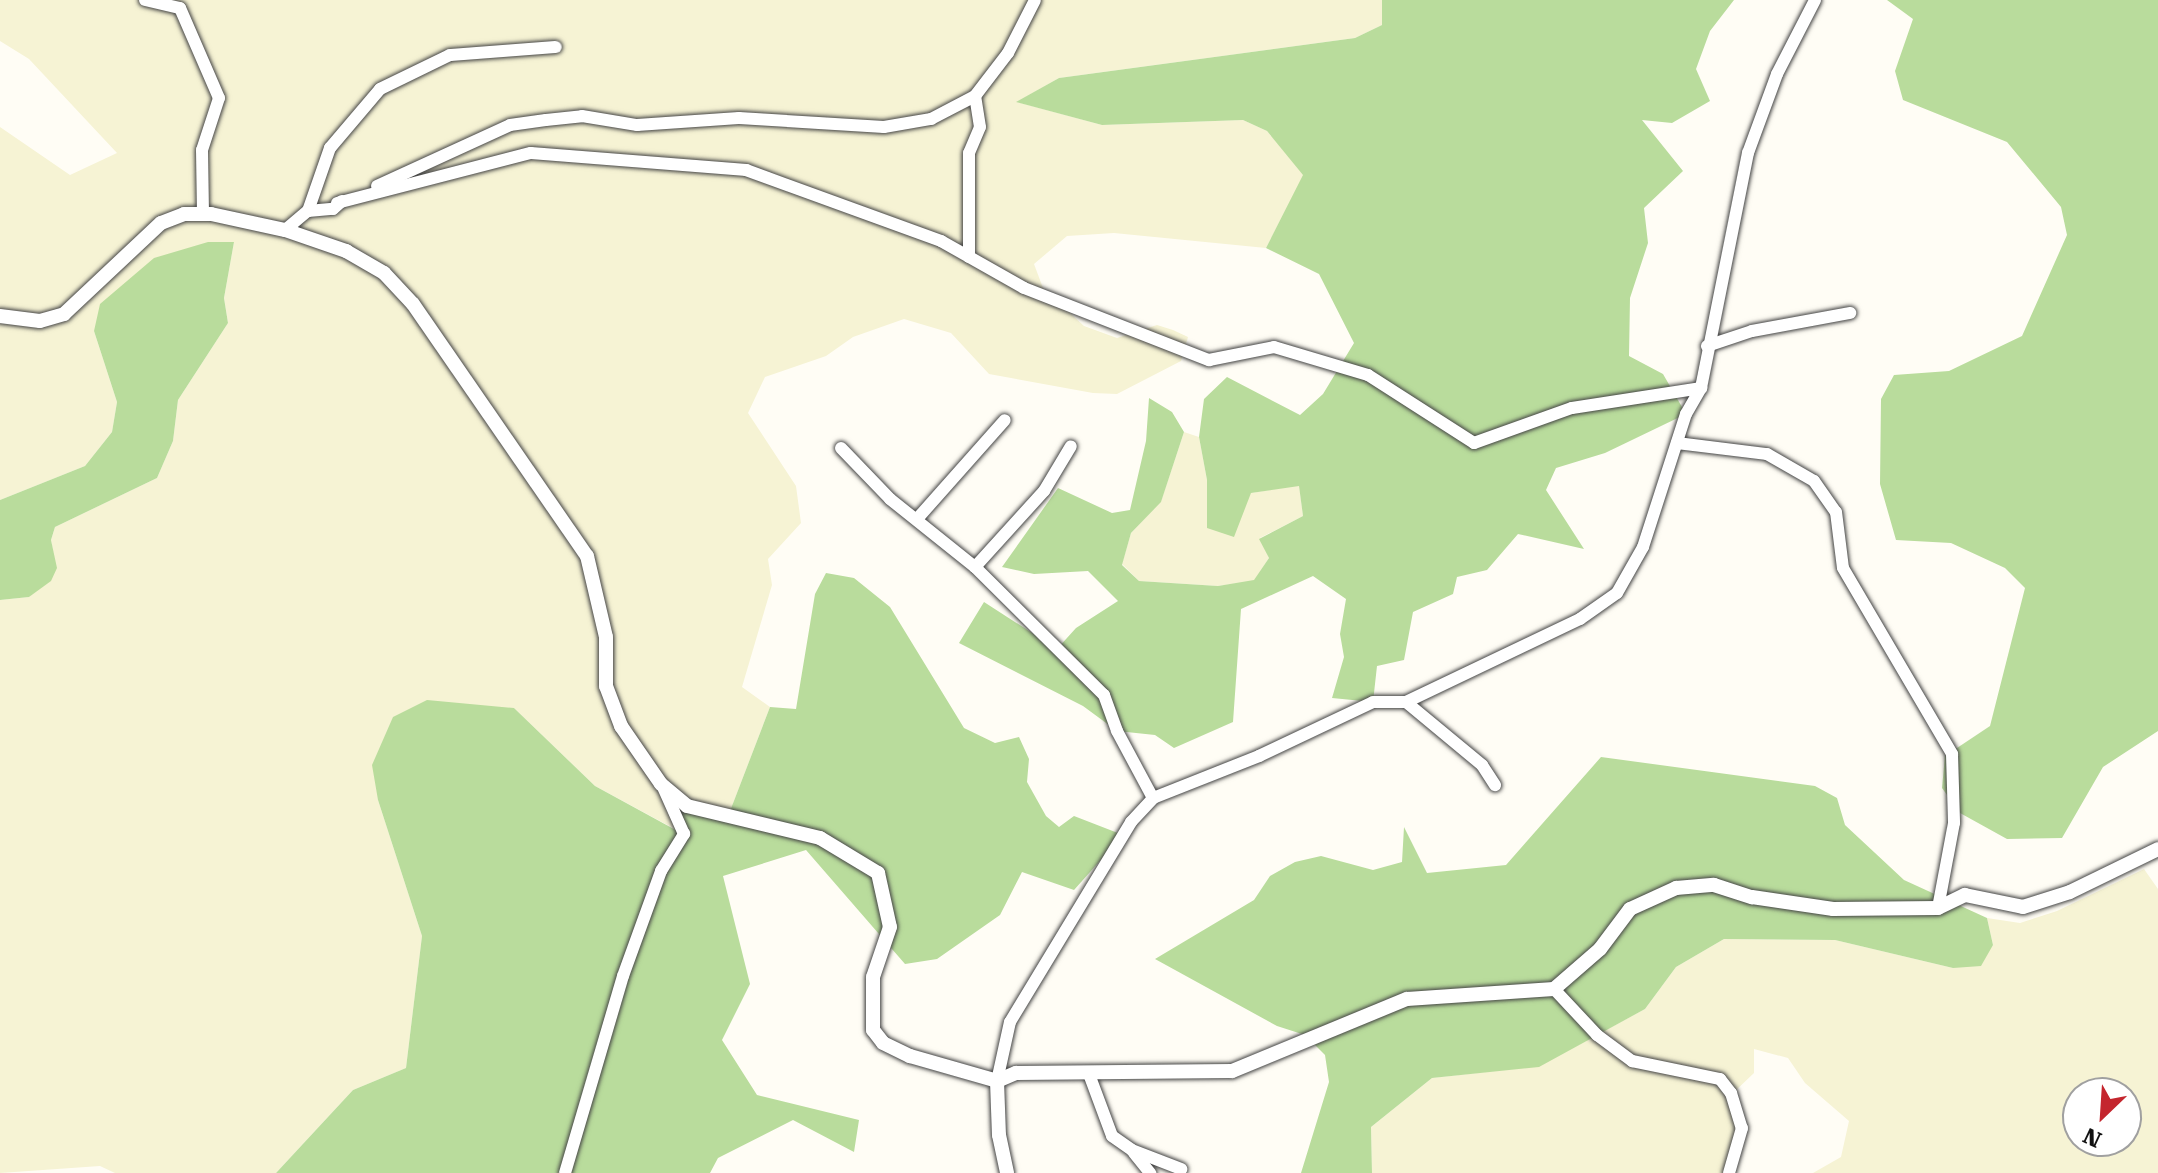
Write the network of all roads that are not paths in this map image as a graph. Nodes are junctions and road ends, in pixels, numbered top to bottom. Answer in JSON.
{"nodes":[{"id":1,"x":145,"y":0,"type":"edge"},
{"id":2,"x":1035,"y":0,"type":"edge"},
{"id":3,"x":1815,"y":0,"type":"edge"},
{"id":4,"x":556,"y":47,"type":"dead end"},
{"id":5,"x":975,"y":96,"type":"junction"},
{"id":6,"x":337,"y":203,"type":"junction"},
{"id":7,"x":308,"y":211,"type":"junction"},
{"id":8,"x":203,"y":213,"type":"junction"},
{"id":9,"x":285,"y":230,"type":"junction"},
{"id":10,"x":969,"y":257,"type":"junction"},
{"id":11,"x":1850,"y":313,"type":"dead end"},
{"id":12,"x":0,"y":316,"type":"edge"},
{"id":13,"x":1707,"y":346,"type":"junction"},
{"id":14,"x":1701,"y":388,"type":"junction"},
{"id":15,"x":1005,"y":420,"type":"dead end"},
{"id":16,"x":1677,"y":443,"type":"junction"},
{"id":17,"x":1071,"y":446,"type":"dead end"},
{"id":18,"x":841,"y":448,"type":"dead end"},
{"id":19,"x":917,"y":519,"type":"junction"},
{"id":20,"x":975,"y":567,"type":"junction"},
{"id":21,"x":1406,"y":702,"type":"junction"},
{"id":22,"x":661,"y":784,"type":"junction"},
{"id":23,"x":1495,"y":785,"type":"dead end"},
{"id":24,"x":1153,"y":798,"type":"junction"},
{"id":25,"x":2158,"y":849,"type":"edge"},
{"id":26,"x":1938,"y":908,"type":"junction"},
{"id":27,"x":1554,"y":989,"type":"junction"},
{"id":28,"x":1089,"y":1074,"type":"junction"},
{"id":29,"x":997,"y":1081,"type":"junction"},
{"id":30,"x":1132,"y":1150,"type":"junction"},
{"id":31,"x":1181,"y":1169,"type":"dead end"},
{"id":32,"x":565,"y":1173,"type":"edge"},
{"id":33,"x":1007,"y":1173,"type":"edge"},
{"id":34,"x":1150,"y":1173,"type":"edge"},
{"id":35,"x":1729,"y":1173,"type":"edge"}],
"edges":[{"from":1,"to":8,"type":"street"},
{"from":2,"to":5,"type":"street"},
{"from":3,"to":13,"type":"street"},
{"from":4,"to":7,"type":"street"},
{"from":5,"to":6,"type":"street"},
{"from":5,"to":10,"type":"street"},
{"from":6,"to":7,"type":"street"},
{"from":6,"to":10,"type":"street"},
{"from":7,"to":9,"type":"street"},
{"from":8,"to":9,"type":"street"},
{"from":8,"to":12,"type":"street"},
{"from":9,"to":22,"type":"street"},
{"from":10,"to":14,"type":"street"},
{"from":11,"to":13,"type":"street"},
{"from":13,"to":14,"type":"street"},
{"from":14,"to":16,"type":"street"},
{"from":15,"to":19,"type":"street"},
{"from":16,"to":21,"type":"street"},
{"from":16,"to":26,"type":"street"},
{"from":17,"to":20,"type":"street"},
{"from":18,"to":19,"type":"street"},
{"from":19,"to":20,"type":"street"},
{"from":20,"to":24,"type":"street"},
{"from":21,"to":23,"type":"street"},
{"from":21,"to":24,"type":"street"},
{"from":22,"to":29,"type":"street"},
{"from":22,"to":32,"type":"street"},
{"from":24,"to":29,"type":"street"},
{"from":25,"to":26,"type":"street"},
{"from":26,"to":27,"type":"street"},
{"from":27,"to":28,"type":"street"},
{"from":27,"to":35,"type":"street"},
{"from":28,"to":29,"type":"street"},
{"from":28,"to":30,"type":"street"},
{"from":29,"to":33,"type":"street"},
{"from":30,"to":31,"type":"street"},
{"from":30,"to":34,"type":"street"}]}
